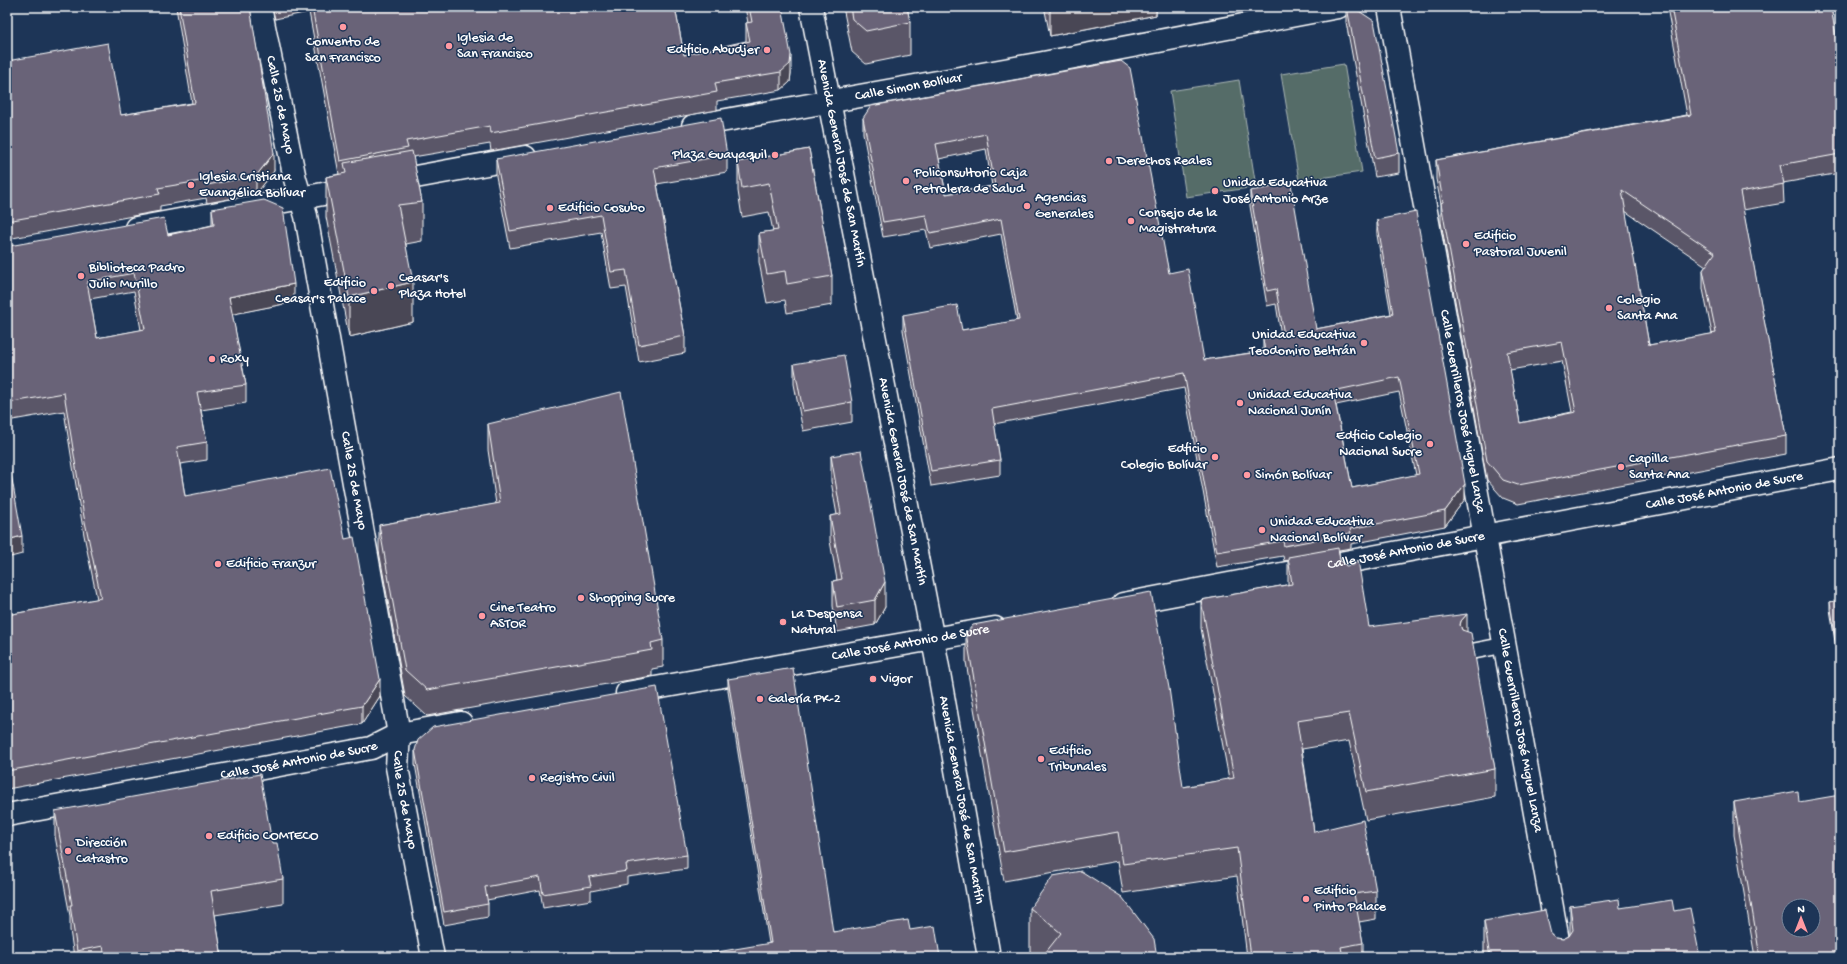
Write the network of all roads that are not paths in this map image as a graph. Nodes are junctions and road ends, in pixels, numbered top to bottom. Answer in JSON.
{"nodes":[{"id":1,"x":260,"y":7,"type":"edge"},
{"id":2,"x":811,"y":7,"type":"edge"},
{"id":3,"x":1338,"y":7,"type":"edge"},
{"id":4,"x":1389,"y":7,"type":"edge"},
{"id":5,"x":829,"y":101,"type":"junction"},
{"id":6,"x":671,"y":130,"type":"edge"},
{"id":7,"x":547,"y":153,"type":"edge"},
{"id":8,"x":301,"y":198,"type":"junction"},
{"id":9,"x":115,"y":232,"type":"edge"},
{"id":10,"x":1840,"y":469,"type":"edge"},
{"id":11,"x":1486,"y":536,"type":"junction"},
{"id":12,"x":1104,"y":607,"type":"edge"},
{"id":13,"x":1018,"y":623,"type":"edge"},
{"id":14,"x":933,"y":638,"type":"junction"},
{"id":15,"x":1505,"y":646,"type":"junction"},
{"id":16,"x":1469,"y":652,"type":"edge"},
{"id":17,"x":611,"y":696,"type":"edge"},
{"id":18,"x":479,"y":720,"type":"edge"},
{"id":19,"x":399,"y":734,"type":"junction"},
{"id":20,"x":7,"y":815,"type":"edge"},
{"id":21,"x":433,"y":957,"type":"edge"},
{"id":22,"x":989,"y":957,"type":"edge"},
{"id":23,"x":1561,"y":957,"type":"edge"}],
"edges":[{"from":1,"to":8,"type":"street","name":"Calle 25 de Mayo"},
{"from":2,"to":5,"type":"street","name":"Avenida General José de San Martín"},
{"from":3,"to":5,"type":"street","name":"Calle Simon Bolívar"},
{"from":4,"to":11,"type":"street","name":"Calle Guerrilleros José Miguel Lanza"},
{"from":5,"to":6,"type":"street","name":"Calle Simon Bolívar"},
{"from":5,"to":14,"type":"street","name":"Avenida General José de San Martín"},
{"from":7,"to":8,"type":"street"},
{"from":8,"to":9,"type":"street"},
{"from":8,"to":19,"type":"street","name":"Calle 25 de Mayo"},
{"from":10,"to":11,"type":"street","name":"Calle José Antonio de Sucre"},
{"from":11,"to":12,"type":"street","name":"Calle José Antonio de Sucre"},
{"from":11,"to":15,"type":"street","name":"Calle Guerrilleros José Miguel Lanza"},
{"from":13,"to":14,"type":"street","name":"Calle José Antonio de Sucre"},
{"from":14,"to":17,"type":"street","name":"Calle José Antonio de Sucre"},
{"from":14,"to":22,"type":"street","name":"Avenida General José de San Martín"},
{"from":15,"to":16,"type":"lane"},
{"from":15,"to":23,"type":"street","name":"Calle Guerrilleros José Miguel Lanza"},
{"from":18,"to":19,"type":"street","name":"Calle José Antonio de Sucre"},
{"from":19,"to":20,"type":"street","name":"Calle José Antonio de Sucre"},
{"from":19,"to":21,"type":"street","name":"Calle 25 de Mayo"}]}
